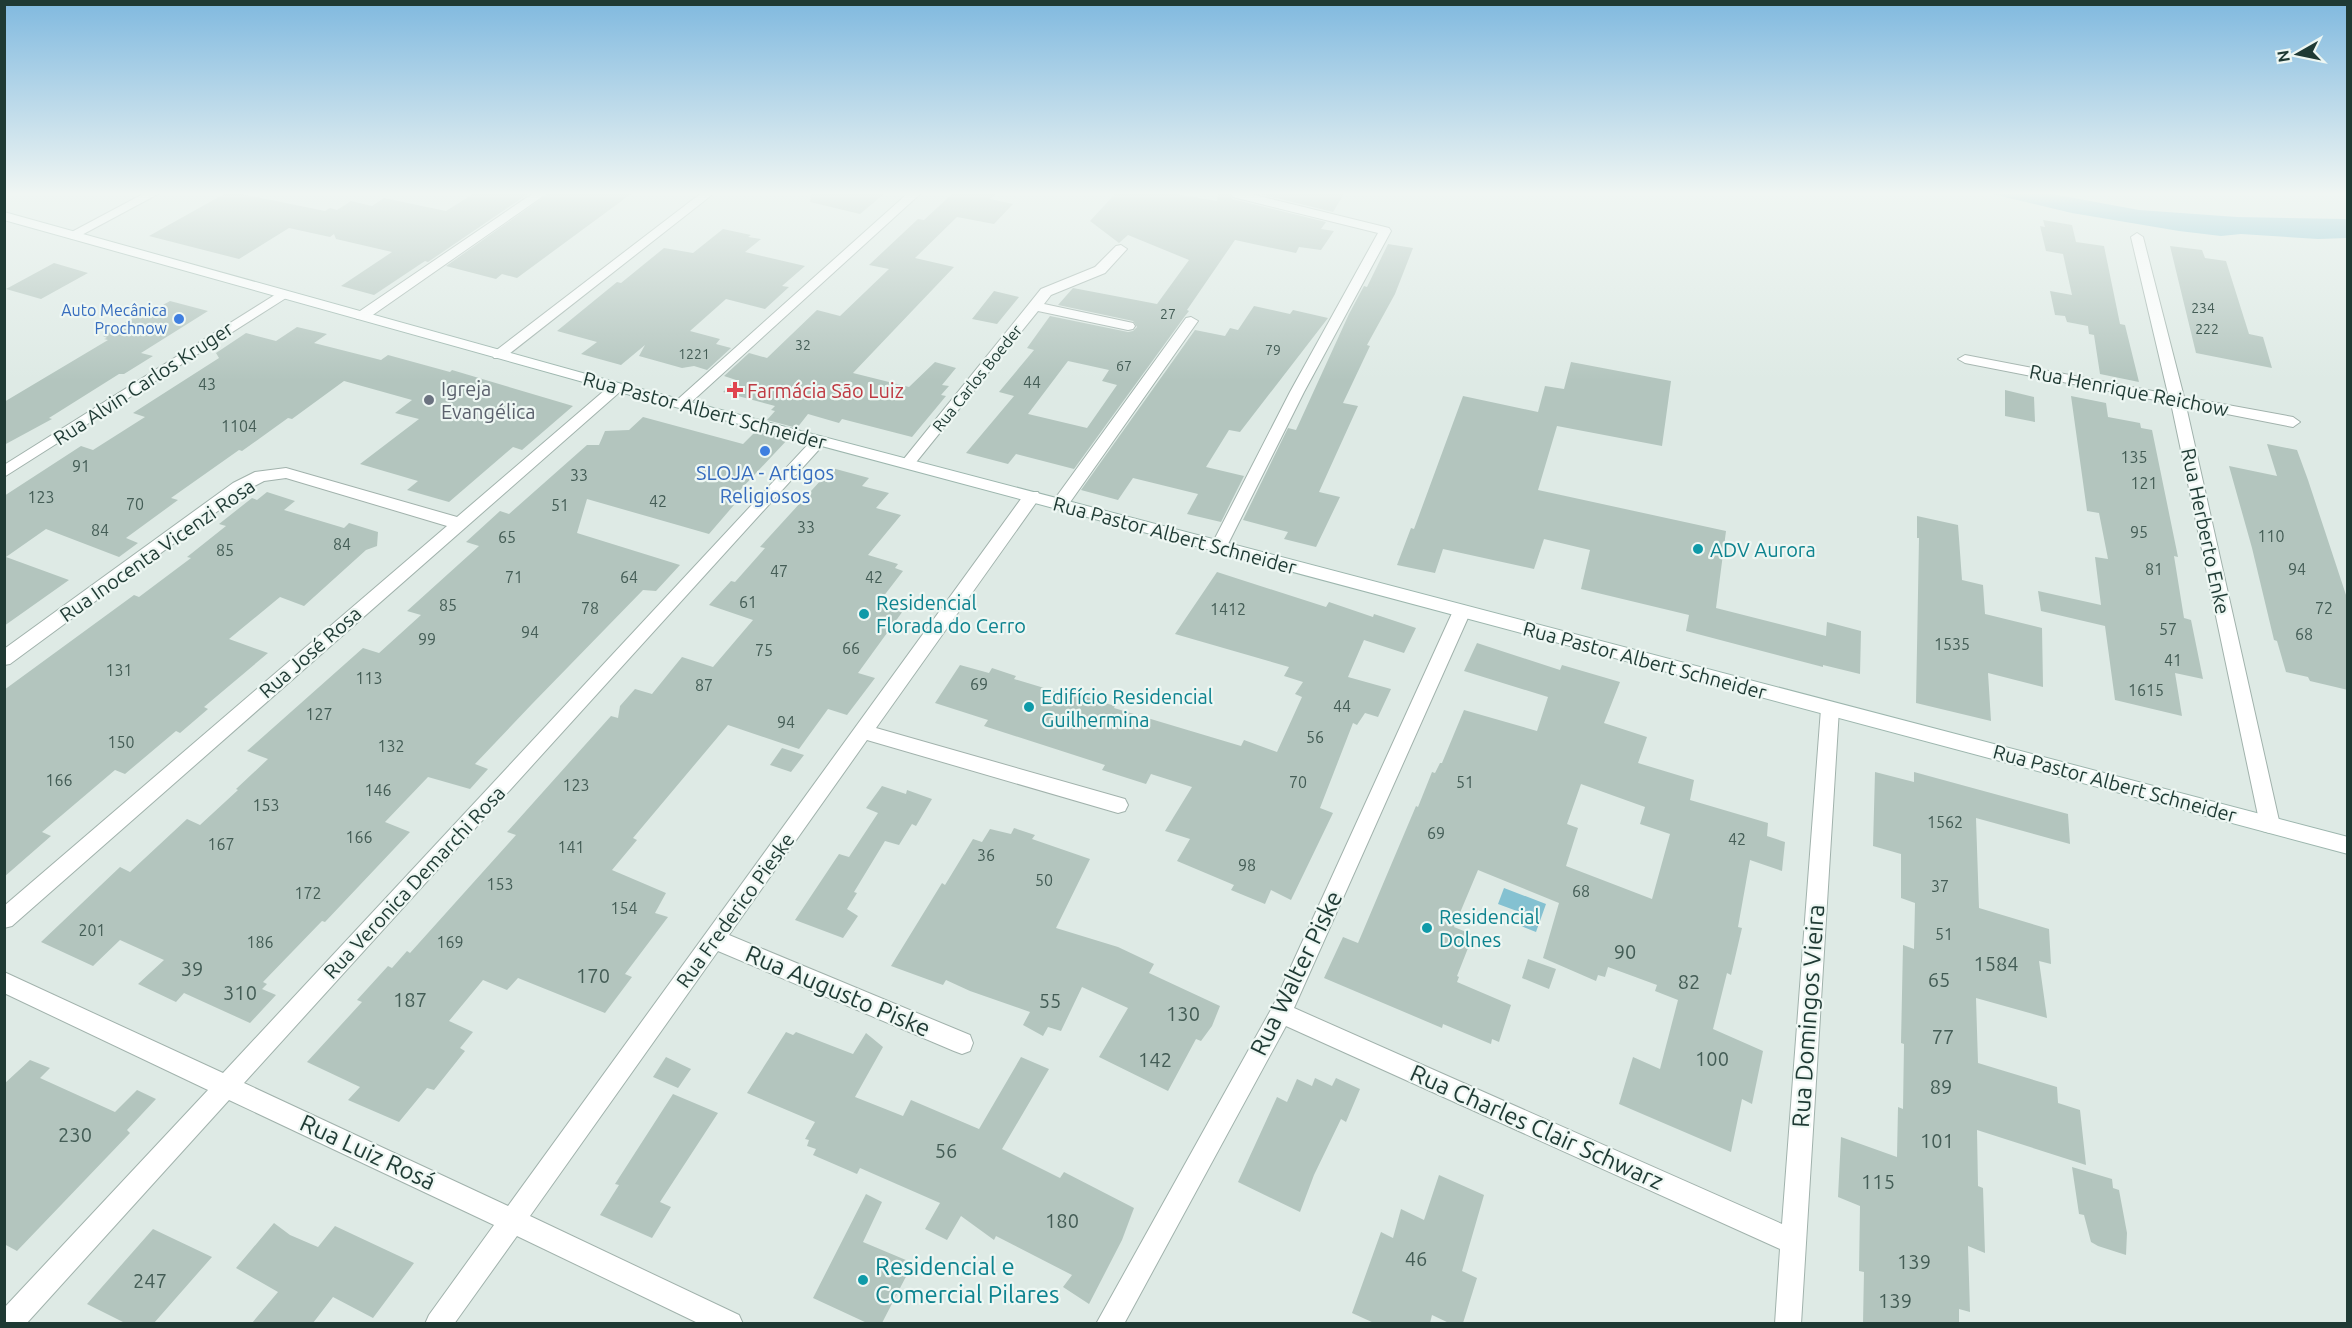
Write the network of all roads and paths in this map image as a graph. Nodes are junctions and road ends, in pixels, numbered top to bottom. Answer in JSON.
{"nodes":[{"id":1,"x":145,"y":256,"type":"edge"},
{"id":2,"x":450,"y":256,"type":"edge"},
{"id":3,"x":615,"y":256,"type":"edge"},
{"id":4,"x":624,"y":256,"type":"edge"},
{"id":5,"x":845,"y":256,"type":"edge"},
{"id":6,"x":1114,"y":256,"type":"edge"},
{"id":7,"x":1371,"y":256,"type":"edge"},
{"id":8,"x":2142,"y":256,"type":"edge"},
{"id":9,"x":281,"y":295,"type":"junction"},
{"id":10,"x":1035,"y":306,"type":"junction"},
{"id":11,"x":362,"y":316,"type":"junction"},
{"id":12,"x":1191,"y":321,"type":"dead end"},
{"id":13,"x":1128,"y":326,"type":"dead end"},
{"id":14,"x":494,"y":353,"type":"junction"},
{"id":15,"x":1965,"y":359,"type":"dead end"},
{"id":16,"x":617,"y":387,"type":"junction"},
{"id":17,"x":2177,"y":399,"type":"junction"},
{"id":18,"x":682,"y":403,"type":"junction"},
{"id":19,"x":2293,"y":422,"type":"dead end"},
{"id":20,"x":819,"y":441,"type":"junction"},
{"id":21,"x":908,"y":463,"type":"junction"},
{"id":22,"x":4,"y":472,"type":"edge"},
{"id":23,"x":1032,"y":496,"type":"junction"},
{"id":24,"x":1059,"y":504,"type":"junction"},
{"id":25,"x":458,"y":523,"type":"junction"},
{"id":26,"x":1219,"y":546,"type":"junction"},
{"id":27,"x":1462,"y":611,"type":"junction"},
{"id":28,"x":4,"y":659,"type":"edge"},
{"id":29,"x":1830,"y":709,"type":"junction"},
{"id":30,"x":864,"y":732,"type":"junction"},
{"id":31,"x":1118,"y":805,"type":"dead end"},
{"id":32,"x":2271,"y":825,"type":"junction"},
{"id":33,"x":2348,"y":846,"type":"edge"},
{"id":34,"x":4,"y":919,"type":"edge"},
{"id":35,"x":714,"y":939,"type":"junction"},
{"id":36,"x":4,"y":982,"type":"edge"},
{"id":37,"x":1281,"y":1013,"type":"junction"},
{"id":38,"x":962,"y":1043,"type":"dead end"},
{"id":39,"x":226,"y":1087,"type":"junction"},
{"id":40,"x":513,"y":1220,"type":"junction"},
{"id":41,"x":1792,"y":1241,"type":"junction"},
{"id":42,"x":8,"y":1323,"type":"edge"},
{"id":43,"x":438,"y":1323,"type":"edge"},
{"id":44,"x":730,"y":1323,"type":"edge"},
{"id":45,"x":1109,"y":1323,"type":"edge"},
{"id":46,"x":1788,"y":1323,"type":"edge"}],
"edges":[{"from":1,"to":9,"type":"street","name":"Rua Pastor Albert Schneider"},
{"from":2,"to":11,"type":"street"},
{"from":3,"to":14,"type":"street"},
{"from":4,"to":14,"type":"street"},
{"from":5,"to":18,"type":"street"},
{"from":6,"to":10,"type":"street","name":"Rua Carlos Boeder"},
{"from":7,"to":26,"type":"street"},
{"from":8,"to":17,"type":"street","name":"Rua Herberto Enke"},
{"from":9,"to":11,"type":"street","name":"Rua Pastor Albert Schneider"},
{"from":9,"to":22,"type":"street","name":"Rua Alvin Carlos Kruger"},
{"from":10,"to":13,"type":"street"},
{"from":10,"to":21,"type":"street","name":"Rua Carlos Boeder"},
{"from":11,"to":14,"type":"street","name":"Rua Pastor Albert Schneider"},
{"from":12,"to":24,"type":"street"},
{"from":14,"to":16,"type":"street","name":"Rua Pastor Albert Schneider"},
{"from":15,"to":17,"type":"street","name":"Rua Henrique Reichow"},
{"from":16,"to":18,"type":"street","name":"Rua Pastor Albert Schneider"},
{"from":16,"to":25,"type":"street","name":"Rua José Rosa"},
{"from":17,"to":19,"type":"street","name":"Rua Henrique Reichow"},
{"from":17,"to":32,"type":"street","name":"Rua Herberto Enke"},
{"from":18,"to":20,"type":"street","name":"Rua Pastor Albert Schneider"},
{"from":20,"to":21,"type":"street","name":"Rua Pastor Albert Schneider"},
{"from":20,"to":39,"type":"street","name":"Rua Veronica Demarchi Rosa"},
{"from":21,"to":23,"type":"street","name":"Rua Pastor Albert Schneider"},
{"from":23,"to":24,"type":"street","name":"Rua Pastor Albert Schneider"},
{"from":23,"to":30,"type":"street","name":"Rua Frederico Pieske"},
{"from":24,"to":26,"type":"street","name":"Rua Pastor Albert Schneider"},
{"from":25,"to":28,"type":"street","name":"Rua Inocenta Vicenzi Rosa"},
{"from":25,"to":34,"type":"street","name":"Rua José Rosa"},
{"from":26,"to":27,"type":"street","name":"Rua Pastor Albert Schneider"},
{"from":27,"to":29,"type":"street","name":"Rua Pastor Albert Schneider"},
{"from":27,"to":37,"type":"street","name":"Rua Walter Piske"},
{"from":29,"to":32,"type":"street","name":"Rua Pastor Albert Schneider"},
{"from":29,"to":41,"type":"street","name":"Rua Domingos Vieira"},
{"from":30,"to":31,"type":"street"},
{"from":30,"to":35,"type":"street","name":"Rua Frederico Pieske"},
{"from":32,"to":33,"type":"street","name":"Rua Pastor Albert Schneider"},
{"from":35,"to":38,"type":"street","name":"Rua Augusto Piske"},
{"from":35,"to":40,"type":"street","name":"Rua Frederico Pieske"},
{"from":36,"to":39,"type":"street","name":"Rua Luiz Rosá"},
{"from":37,"to":41,"type":"street","name":"Rua Charles Clair Schwarz"},
{"from":37,"to":45,"type":"street","name":"Rua Walter Piske"},
{"from":39,"to":40,"type":"street","name":"Rua Luiz Rosá"},
{"from":39,"to":42,"type":"street","name":"Rua Veronica Demarchi Rosa"},
{"from":40,"to":43,"type":"street","name":"Rua Frederico Pieske"},
{"from":40,"to":44,"type":"street","name":"Rua Luiz Rosá"},
{"from":41,"to":46,"type":"street","name":"Rua Domingos Vieira"}]}
